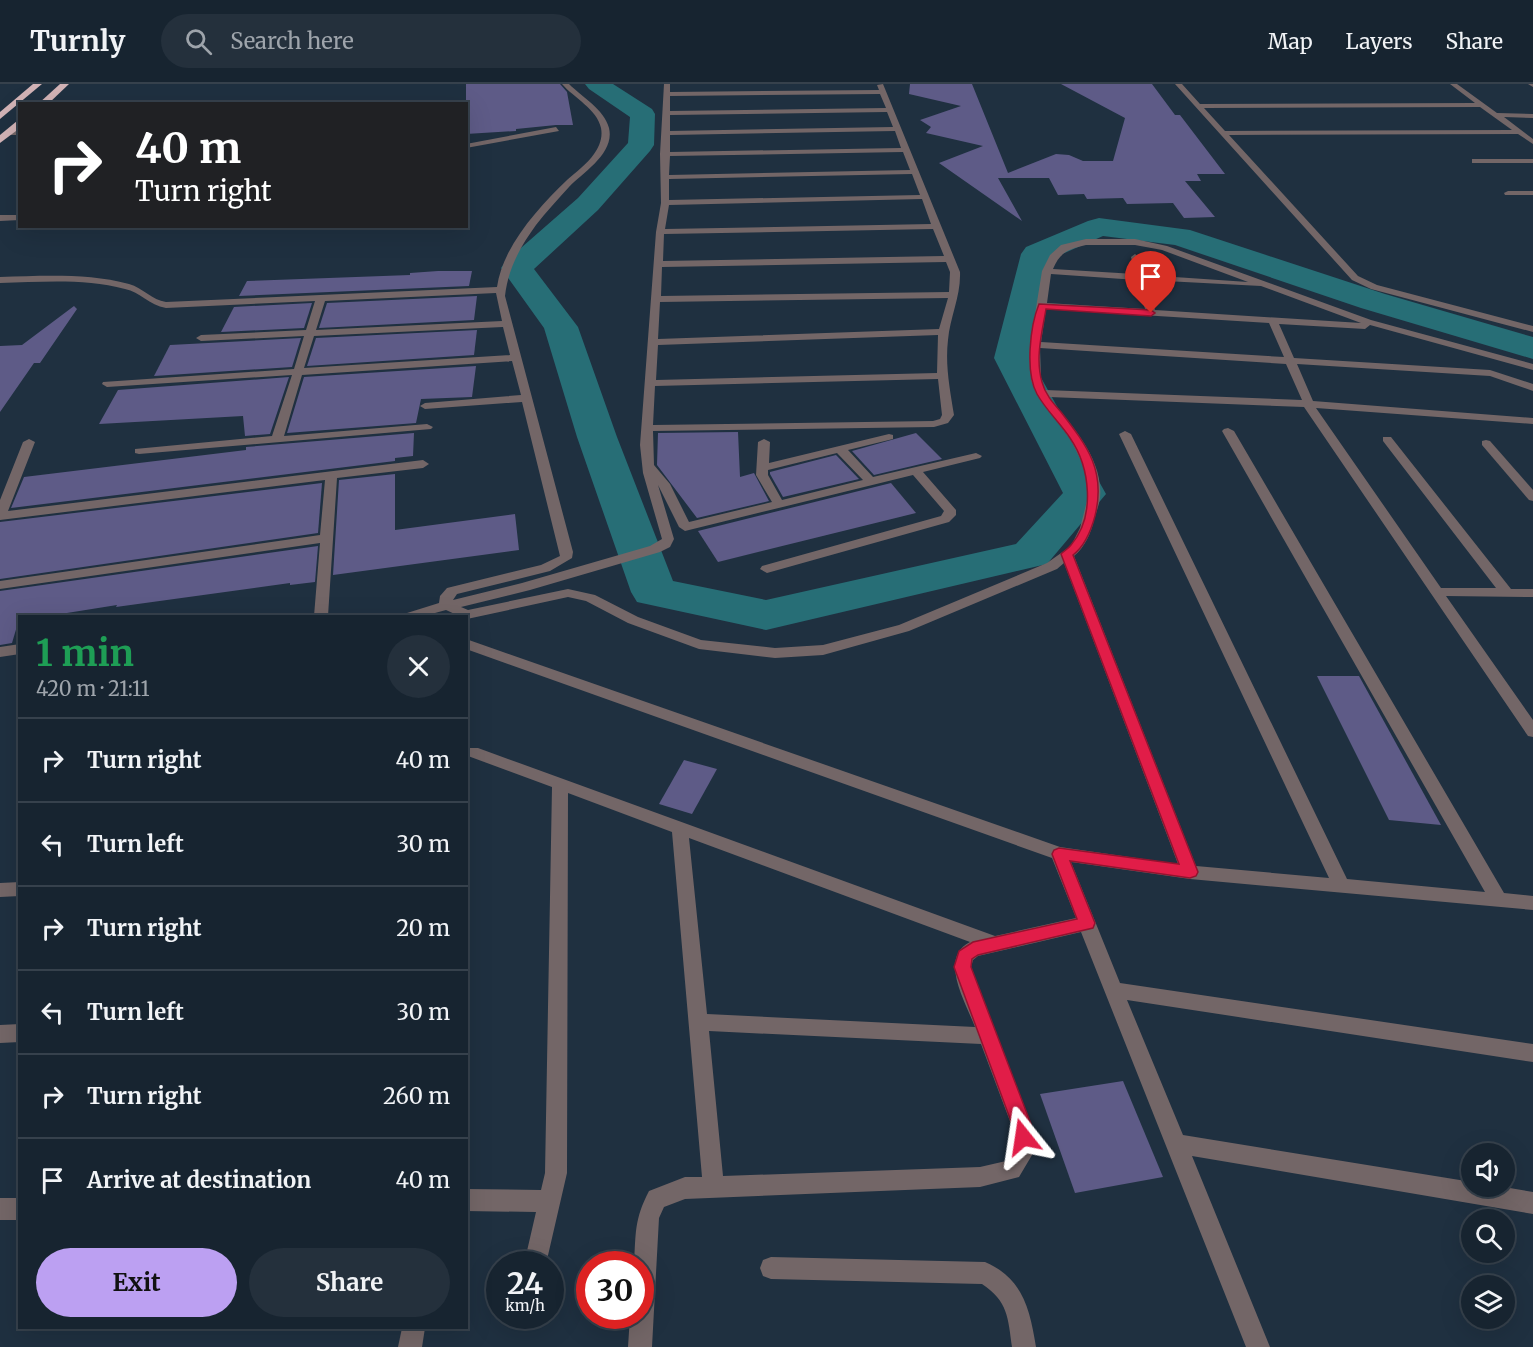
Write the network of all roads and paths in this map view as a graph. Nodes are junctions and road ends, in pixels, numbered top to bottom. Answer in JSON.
{"nodes":[{"id":1,"x":38,"y":84,"type":"edge"},
{"id":2,"x":65,"y":84,"type":"edge"},
{"id":3,"x":565,"y":84,"type":"edge"},
{"id":4,"x":1178,"y":84,"type":"edge"},
{"id":5,"x":1453,"y":84,"type":"edge"},
{"id":6,"x":881,"y":88,"type":"edge"},
{"id":7,"x":667,"y":89,"type":"edge"},
{"id":8,"x":44,"y":102,"type":"edge"},
{"id":9,"x":1483,"y":105,"type":"junction"},
{"id":10,"x":1198,"y":106,"type":"junction"},
{"id":11,"x":889,"y":110,"type":"junction"},
{"id":12,"x":667,"y":113,"type":"junction"},
{"id":13,"x":0,"y":116,"type":"edge"},
{"id":14,"x":1497,"y":116,"type":"junction"},
{"id":15,"x":1533,"y":116,"type":"edge"},
{"id":16,"x":18,"y":125,"type":"edge"},
{"id":17,"x":556,"y":129,"type":"dead end"},
{"id":18,"x":897,"y":129,"type":"junction"},
{"id":19,"x":1518,"y":132,"type":"junction"},
{"id":20,"x":8,"y":133,"type":"junction"},
{"id":21,"x":18,"y":133,"type":"edge"},
{"id":22,"x":666,"y":133,"type":"junction"},
{"id":23,"x":1223,"y":133,"type":"junction"},
{"id":24,"x":0,"y":140,"type":"edge"},
{"id":25,"x":1533,"y":142,"type":"edge"},
{"id":26,"x":468,"y":146,"type":"edge"},
{"id":27,"x":905,"y":150,"type":"junction"},
{"id":28,"x":664,"y":154,"type":"junction"},
{"id":29,"x":1533,"y":160,"type":"edge"},
{"id":30,"x":1474,"y":161,"type":"dead end"},
{"id":31,"x":914,"y":172,"type":"junction"},
{"id":32,"x":664,"y":177,"type":"junction"},
{"id":33,"x":1508,"y":193,"type":"dead end"},
{"id":34,"x":1533,"y":193,"type":"edge"},
{"id":35,"x":924,"y":197,"type":"junction"},
{"id":36,"x":665,"y":203,"type":"junction"},
{"id":37,"x":16,"y":217,"type":"edge"},
{"id":38,"x":0,"y":218,"type":"edge"},
{"id":39,"x":935,"y":226,"type":"junction"},
{"id":40,"x":660,"y":232,"type":"junction"},
{"id":41,"x":1135,"y":257,"type":"dead end"},
{"id":42,"x":951,"y":259,"type":"junction"},
{"id":43,"x":658,"y":264,"type":"junction"},
{"id":44,"x":1047,"y":271,"type":"junction"},
{"id":45,"x":1140,"y":278,"type":"junction"},
{"id":46,"x":0,"y":280,"type":"edge"},
{"id":47,"x":1273,"y":286,"type":"junction"},
{"id":48,"x":501,"y":290,"type":"junction"},
{"id":49,"x":954,"y":295,"type":"junction"},
{"id":50,"x":321,"y":298,"type":"junction"},
{"id":51,"x":657,"y":299,"type":"junction"},
{"id":52,"x":1042,"y":306,"type":"junction"},
{"id":53,"x":1151,"y":313,"type":"junction"},
{"id":54,"x":1273,"y":320,"type":"junction"},
{"id":55,"x":508,"y":324,"type":"junction"},
{"id":56,"x":1383,"y":327,"type":"junction"},
{"id":57,"x":1533,"y":329,"type":"edge"},
{"id":58,"x":310,"y":332,"type":"junction"},
{"id":59,"x":944,"y":332,"type":"junction"},
{"id":60,"x":201,"y":338,"type":"dead end"},
{"id":61,"x":653,"y":342,"type":"junction"},
{"id":62,"x":1035,"y":345,"type":"junction"},
{"id":63,"x":518,"y":358,"type":"junction"},
{"id":64,"x":1289,"y":361,"type":"junction"},
{"id":65,"x":1533,"y":368,"type":"edge"},
{"id":66,"x":298,"y":372,"type":"junction"},
{"id":67,"x":941,"y":376,"type":"junction"},
{"id":68,"x":650,"y":383,"type":"junction"},
{"id":69,"x":107,"y":384,"type":"dead end"},
{"id":70,"x":1533,"y":388,"type":"edge"},
{"id":71,"x":1041,"y":393,"type":"junction"},
{"id":72,"x":528,"y":398,"type":"junction"},
{"id":73,"x":1308,"y":404,"type":"junction"},
{"id":74,"x":425,"y":406,"type":"dead end"},
{"id":75,"x":1533,"y":421,"type":"edge"},
{"id":76,"x":427,"y":427,"type":"dead end"},
{"id":77,"x":647,"y":428,"type":"junction"},
{"id":78,"x":1228,"y":431,"type":"dead end"},
{"id":79,"x":1125,"y":434,"type":"dead end"},
{"id":80,"x":889,"y":437,"type":"dead end"},
{"id":81,"x":1387,"y":439,"type":"dead end"},
{"id":82,"x":277,"y":440,"type":"junction"},
{"id":83,"x":29,"y":442,"type":"dead end"},
{"id":84,"x":764,"y":442,"type":"dead end"},
{"id":85,"x":1486,"y":443,"type":"dead end"},
{"id":86,"x":840,"y":449,"type":"junction"},
{"id":87,"x":139,"y":451,"type":"dead end"},
{"id":88,"x":976,"y":456,"type":"dead end"},
{"id":89,"x":423,"y":464,"type":"dead end"},
{"id":90,"x":762,"y":468,"type":"junction"},
{"id":91,"x":648,"y":470,"type":"junction"},
{"id":92,"x":915,"y":471,"type":"junction"},
{"id":93,"x":331,"y":476,"type":"junction"},
{"id":94,"x":14,"y":481,"type":"junction"},
{"id":95,"x":0,"y":482,"type":"edge"},
{"id":96,"x":870,"y":482,"type":"junction"},
{"id":97,"x":1533,"y":496,"type":"edge"},
{"id":98,"x":779,"y":504,"type":"junction"},
{"id":99,"x":0,"y":516,"type":"edge"},
{"id":100,"x":325,"y":538,"type":"junction"},
{"id":101,"x":1067,"y":554,"type":"junction"},
{"id":102,"x":767,"y":568,"type":"dead end"},
{"id":103,"x":0,"y":585,"type":"edge"},
{"id":104,"x":1436,"y":592,"type":"junction"},
{"id":105,"x":1506,"y":593,"type":"junction"},
{"id":106,"x":1533,"y":593,"type":"edge"},
{"id":107,"x":446,"y":605,"type":"junction"},
{"id":108,"x":321,"y":615,"type":"edge"},
{"id":109,"x":415,"y":615,"type":"edge"},
{"id":110,"x":468,"y":645,"type":"edge"},
{"id":111,"x":18,"y":649,"type":"edge"},
{"id":112,"x":0,"y":652,"type":"edge"},
{"id":113,"x":1533,"y":732,"type":"edge"},
{"id":114,"x":473,"y":752,"type":"dead end"},
{"id":115,"x":560,"y":784,"type":"junction"},
{"id":116,"x":680,"y":828,"type":"junction"},
{"id":117,"x":1059,"y":854,"type":"junction"},
{"id":118,"x":1190,"y":872,"type":"junction"},
{"id":119,"x":1341,"y":885,"type":"junction"},
{"id":120,"x":0,"y":890,"type":"edge"},
{"id":121,"x":18,"y":890,"type":"edge"},
{"id":122,"x":1499,"y":900,"type":"junction"},
{"id":123,"x":1533,"y":903,"type":"edge"},
{"id":124,"x":1087,"y":923,"type":"junction"},
{"id":125,"x":995,"y":944,"type":"junction"},
{"id":126,"x":1114,"y":990,"type":"junction"},
{"id":127,"x":699,"y":1022,"type":"junction"},
{"id":128,"x":18,"y":1033,"type":"edge"},
{"id":129,"x":0,"y":1034,"type":"edge"},
{"id":130,"x":988,"y":1036,"type":"junction"},
{"id":131,"x":1533,"y":1053,"type":"edge"},
{"id":132,"x":1177,"y":1144,"type":"junction"},
{"id":133,"x":714,"y":1187,"type":"junction"},
{"id":134,"x":468,"y":1200,"type":"edge"},
{"id":135,"x":549,"y":1201,"type":"junction"},
{"id":136,"x":1533,"y":1203,"type":"edge"},
{"id":137,"x":0,"y":1209,"type":"edge"},
{"id":138,"x":18,"y":1209,"type":"edge"},
{"id":139,"x":539,"y":1251,"type":"edge"},
{"id":140,"x":771,"y":1268,"type":"dead end"},
{"id":141,"x":414,"y":1329,"type":"edge"},
{"id":142,"x":410,"y":1347,"type":"edge"},
{"id":143,"x":640,"y":1347,"type":"edge"},
{"id":144,"x":1024,"y":1347,"type":"edge"},
{"id":145,"x":1258,"y":1347,"type":"edge"}],
"edges":[{"from":1,"to":13,"type":"highway"},
{"from":2,"to":8,"type":"highway"},
{"from":3,"to":48,"type":"street"},
{"from":4,"to":10,"type":"street"},
{"from":5,"to":9,"type":"street"},
{"from":6,"to":7,"type":"street"},
{"from":6,"to":11,"type":"street"},
{"from":7,"to":12,"type":"street"},
{"from":9,"to":10,"type":"street"},
{"from":9,"to":14,"type":"street"},
{"from":10,"to":23,"type":"street"},
{"from":11,"to":12,"type":"street"},
{"from":11,"to":18,"type":"street"},
{"from":12,"to":22,"type":"street"},
{"from":14,"to":15,"type":"street"},
{"from":14,"to":19,"type":"street"},
{"from":16,"to":20,"type":"highway"},
{"from":17,"to":26,"type":"street"},
{"from":18,"to":22,"type":"street"},
{"from":18,"to":27,"type":"street"},
{"from":19,"to":23,"type":"street"},
{"from":19,"to":25,"type":"street"},
{"from":20,"to":21,"type":"street"},
{"from":20,"to":24,"type":"highway"},
{"from":22,"to":28,"type":"street"},
{"from":23,"to":57,"type":"street"},
{"from":27,"to":28,"type":"street"},
{"from":27,"to":31,"type":"street"},
{"from":28,"to":32,"type":"street"},
{"from":29,"to":30,"type":"street"},
{"from":31,"to":32,"type":"street"},
{"from":31,"to":35,"type":"street"},
{"from":32,"to":36,"type":"street"},
{"from":33,"to":34,"type":"street"},
{"from":35,"to":36,"type":"street"},
{"from":35,"to":39,"type":"street"},
{"from":36,"to":40,"type":"street"},
{"from":37,"to":38,"type":"street"},
{"from":39,"to":40,"type":"street"},
{"from":39,"to":42,"type":"street"},
{"from":40,"to":43,"type":"street"},
{"from":41,"to":45,"type":"street"},
{"from":42,"to":43,"type":"street"},
{"from":42,"to":49,"type":"street"},
{"from":43,"to":51,"type":"street"},
{"from":44,"to":45,"type":"street"},
{"from":44,"to":47,"type":"street"},
{"from":44,"to":52,"type":"street"},
{"from":45,"to":47,"type":"street"},
{"from":45,"to":53,"type":"street"},
{"from":46,"to":50,"type":"street"},
{"from":47,"to":56,"type":"street"},
{"from":48,"to":50,"type":"street"},
{"from":48,"to":55,"type":"street"},
{"from":49,"to":51,"type":"street"},
{"from":49,"to":59,"type":"street"},
{"from":50,"to":58,"type":"street"},
{"from":51,"to":61,"type":"street"},
{"from":52,"to":53,"type":"street"},
{"from":52,"to":62,"type":"street"},
{"from":53,"to":54,"type":"street"},
{"from":54,"to":56,"type":"street"},
{"from":54,"to":64,"type":"street"},
{"from":55,"to":58,"type":"street"},
{"from":55,"to":63,"type":"street"},
{"from":56,"to":65,"type":"street"},
{"from":58,"to":60,"type":"street"},
{"from":58,"to":66,"type":"street"},
{"from":59,"to":61,"type":"street"},
{"from":59,"to":67,"type":"street"},
{"from":61,"to":68,"type":"street"},
{"from":62,"to":64,"type":"street"},
{"from":62,"to":71,"type":"street"},
{"from":63,"to":66,"type":"street"},
{"from":63,"to":72,"type":"street"},
{"from":64,"to":70,"type":"street"},
{"from":64,"to":73,"type":"street"},
{"from":66,"to":69,"type":"street"},
{"from":66,"to":82,"type":"street"},
{"from":67,"to":68,"type":"street"},
{"from":67,"to":77,"type":"street"},
{"from":68,"to":77,"type":"street"},
{"from":71,"to":73,"type":"street"},
{"from":71,"to":101,"type":"street"},
{"from":72,"to":74,"type":"street"},
{"from":72,"to":107,"type":"street"},
{"from":73,"to":75,"type":"street"},
{"from":73,"to":104,"type":"street"},
{"from":76,"to":82,"type":"street"},
{"from":77,"to":91,"type":"street"},
{"from":78,"to":122,"type":"street"},
{"from":79,"to":119,"type":"street"},
{"from":80,"to":86,"type":"street"},
{"from":81,"to":105,"type":"street"},
{"from":82,"to":87,"type":"street"},
{"from":83,"to":94,"type":"street"},
{"from":84,"to":90,"type":"street"},
{"from":85,"to":97,"type":"street"},
{"from":86,"to":90,"type":"street"},
{"from":86,"to":96,"type":"street"},
{"from":88,"to":92,"type":"street"},
{"from":89,"to":93,"type":"street"},
{"from":90,"to":98,"type":"street"},
{"from":91,"to":98,"type":"street"},
{"from":91,"to":107,"type":"street"},
{"from":92,"to":96,"type":"street"},
{"from":92,"to":102,"type":"street"},
{"from":93,"to":99,"type":"street"},
{"from":93,"to":100,"type":"street"},
{"from":94,"to":95,"type":"street"},
{"from":94,"to":99,"type":"street"},
{"from":96,"to":98,"type":"street"},
{"from":100,"to":103,"type":"street"},
{"from":100,"to":108,"type":"street"},
{"from":101,"to":107,"type":"street"},
{"from":101,"to":118,"type":"street"},
{"from":104,"to":105,"type":"street"},
{"from":104,"to":113,"type":"street"},
{"from":105,"to":106,"type":"street"},
{"from":107,"to":109,"type":"street"},
{"from":110,"to":117,"type":"street"},
{"from":111,"to":112,"type":"street"},
{"from":114,"to":115,"type":"street"},
{"from":115,"to":116,"type":"street"},
{"from":115,"to":135,"type":"street"},
{"from":116,"to":125,"type":"street"},
{"from":116,"to":127,"type":"street"},
{"from":117,"to":118,"type":"street"},
{"from":117,"to":124,"type":"street"},
{"from":118,"to":119,"type":"street"},
{"from":119,"to":122,"type":"street"},
{"from":120,"to":121,"type":"street"},
{"from":122,"to":123,"type":"street"},
{"from":124,"to":125,"type":"street"},
{"from":124,"to":126,"type":"street"},
{"from":125,"to":130,"type":"street"},
{"from":126,"to":131,"type":"street"},
{"from":126,"to":132,"type":"street"},
{"from":127,"to":130,"type":"street"},
{"from":127,"to":133,"type":"street"},
{"from":128,"to":129,"type":"street"},
{"from":130,"to":133,"type":"street"},
{"from":132,"to":136,"type":"street"},
{"from":132,"to":145,"type":"street"},
{"from":133,"to":143,"type":"street"},
{"from":134,"to":135,"type":"street"},
{"from":135,"to":139,"type":"street"},
{"from":137,"to":138,"type":"street"},
{"from":140,"to":144,"type":"street"},
{"from":141,"to":142,"type":"street"}]}
